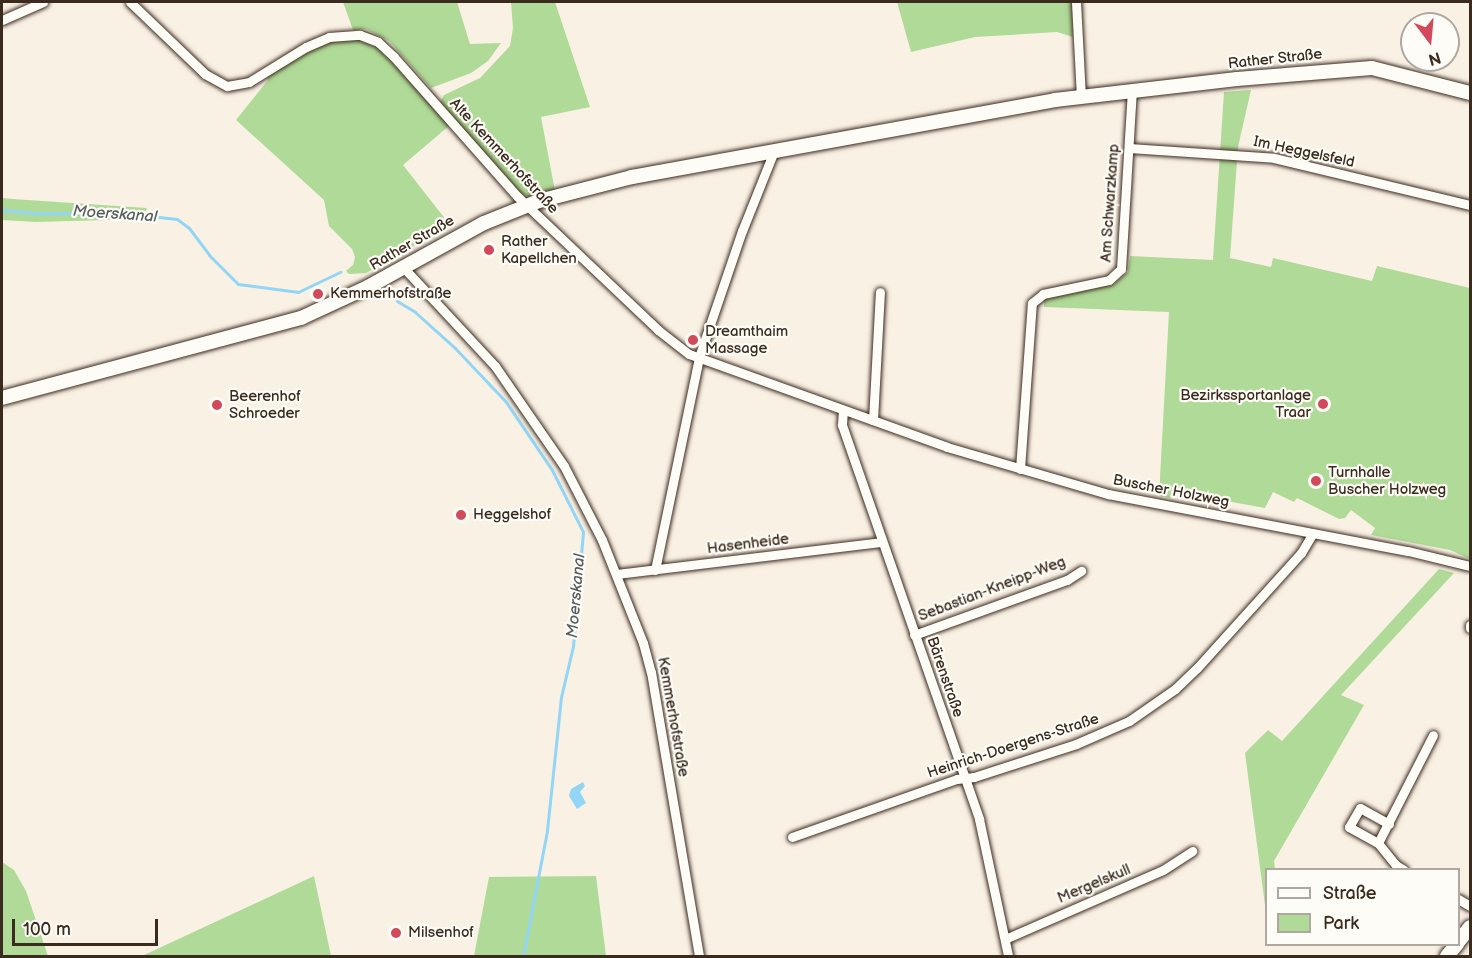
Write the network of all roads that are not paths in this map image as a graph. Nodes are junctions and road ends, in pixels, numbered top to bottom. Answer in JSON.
{"nodes":[{"id":1,"x":43,"y":2,"type":"edge"},
{"id":2,"x":130,"y":2,"type":"edge"},
{"id":3,"x":1076,"y":2,"type":"edge"},
{"id":4,"x":2,"y":20,"type":"edge"},
{"id":5,"x":1132,"y":90,"type":"junction"},
{"id":6,"x":1470,"y":93,"type":"edge"},
{"id":7,"x":1081,"y":96,"type":"junction"},
{"id":8,"x":1129,"y":148,"type":"junction"},
{"id":9,"x":774,"y":151,"type":"junction"},
{"id":10,"x":1470,"y":205,"type":"edge"},
{"id":11,"x":526,"y":206,"type":"junction"},
{"id":12,"x":404,"y":267,"type":"junction"},
{"id":13,"x":880,"y":292,"type":"dead end"},
{"id":14,"x":699,"y":357,"type":"junction"},
{"id":15,"x":2,"y":398,"type":"edge"},
{"id":16,"x":843,"y":410,"type":"junction"},
{"id":17,"x":873,"y":420,"type":"junction"},
{"id":18,"x":1020,"y":469,"type":"junction"},
{"id":19,"x":1313,"y":533,"type":"junction"},
{"id":20,"x":882,"y":542,"type":"junction"},
{"id":21,"x":1470,"y":566,"type":"edge"},
{"id":22,"x":655,"y":570,"type":"junction"},
{"id":23,"x":1081,"y":571,"type":"dead end"},
{"id":24,"x":616,"y":574,"type":"junction"},
{"id":25,"x":914,"y":635,"type":"junction"},
{"id":26,"x":1433,"y":735,"type":"dead end"},
{"id":27,"x":965,"y":778,"type":"junction"},
{"id":28,"x":1389,"y":824,"type":"junction"},
{"id":29,"x":792,"y":837,"type":"dead end"},
{"id":30,"x":1378,"y":843,"type":"junction"},
{"id":31,"x":1192,"y":850,"type":"dead end"},
{"id":32,"x":1401,"y":868,"type":"edge"},
{"id":33,"x":1470,"y":927,"type":"edge"},
{"id":34,"x":1005,"y":939,"type":"junction"},
{"id":35,"x":1460,"y":940,"type":"edge"},
{"id":36,"x":699,"y":957,"type":"edge"},
{"id":37,"x":1008,"y":957,"type":"edge"}],
"edges":[{"from":1,"to":4,"type":"street"},
{"from":2,"to":11,"type":"street","name":"Alte Kemmerhofstraße"},
{"from":3,"to":7,"type":"street"},
{"from":5,"to":6,"type":"street","name":"Rather Straße"},
{"from":5,"to":7,"type":"street","name":"Rather Straße"},
{"from":5,"to":8,"type":"street","name":"Am Schwarzkamp"},
{"from":7,"to":9,"type":"street","name":"Rather Straße"},
{"from":8,"to":10,"type":"street","name":"Im Heggelsfeld"},
{"from":8,"to":18,"type":"street","name":"Am Schwarzkamp"},
{"from":9,"to":11,"type":"street","name":"Rather Straße"},
{"from":9,"to":14,"type":"street"},
{"from":11,"to":12,"type":"street","name":"Rather Straße"},
{"from":11,"to":14,"type":"street","name":"Alte Kemmerhofstraße"},
{"from":12,"to":15,"type":"street","name":"Rather Straße"},
{"from":12,"to":24,"type":"street","name":"Kemmerhofstraße"},
{"from":13,"to":17,"type":"street"},
{"from":14,"to":16,"type":"street","name":"Buscher Holzweg"},
{"from":14,"to":22,"type":"street"},
{"from":16,"to":17,"type":"street","name":"Buscher Holzweg"},
{"from":16,"to":20,"type":"street","name":"Bärenstraße"},
{"from":17,"to":18,"type":"street","name":"Buscher Holzweg"},
{"from":18,"to":19,"type":"street","name":"Buscher Holzweg"},
{"from":19,"to":21,"type":"street","name":"Buscher Holzweg"},
{"from":19,"to":27,"type":"street","name":"Heinrich-Doergens-Straße"},
{"from":20,"to":22,"type":"street","name":"Hasenheide"},
{"from":20,"to":25,"type":"street","name":"Bärenstraße"},
{"from":22,"to":24,"type":"street","name":"Hasenheide"},
{"from":23,"to":25,"type":"street","name":"Sebastian-Kneipp-Weg"},
{"from":24,"to":36,"type":"street","name":"Kemmerhofstraße"},
{"from":25,"to":27,"type":"street","name":"Bärenstraße"},
{"from":26,"to":28,"type":"street"},
{"from":27,"to":29,"type":"street","name":"Heinrich-Doergens-Straße"},
{"from":27,"to":34,"type":"street","name":"Bärenstraße"},
{"from":28,"to":30,"type":"street"},
{"from":28,"to":30,"type":"street"},
{"from":30,"to":32,"type":"street"},
{"from":31,"to":34,"type":"street","name":"Mergelskull"},
{"from":33,"to":35,"type":"street"},
{"from":34,"to":37,"type":"street","name":"Bärenstraße"}]}
